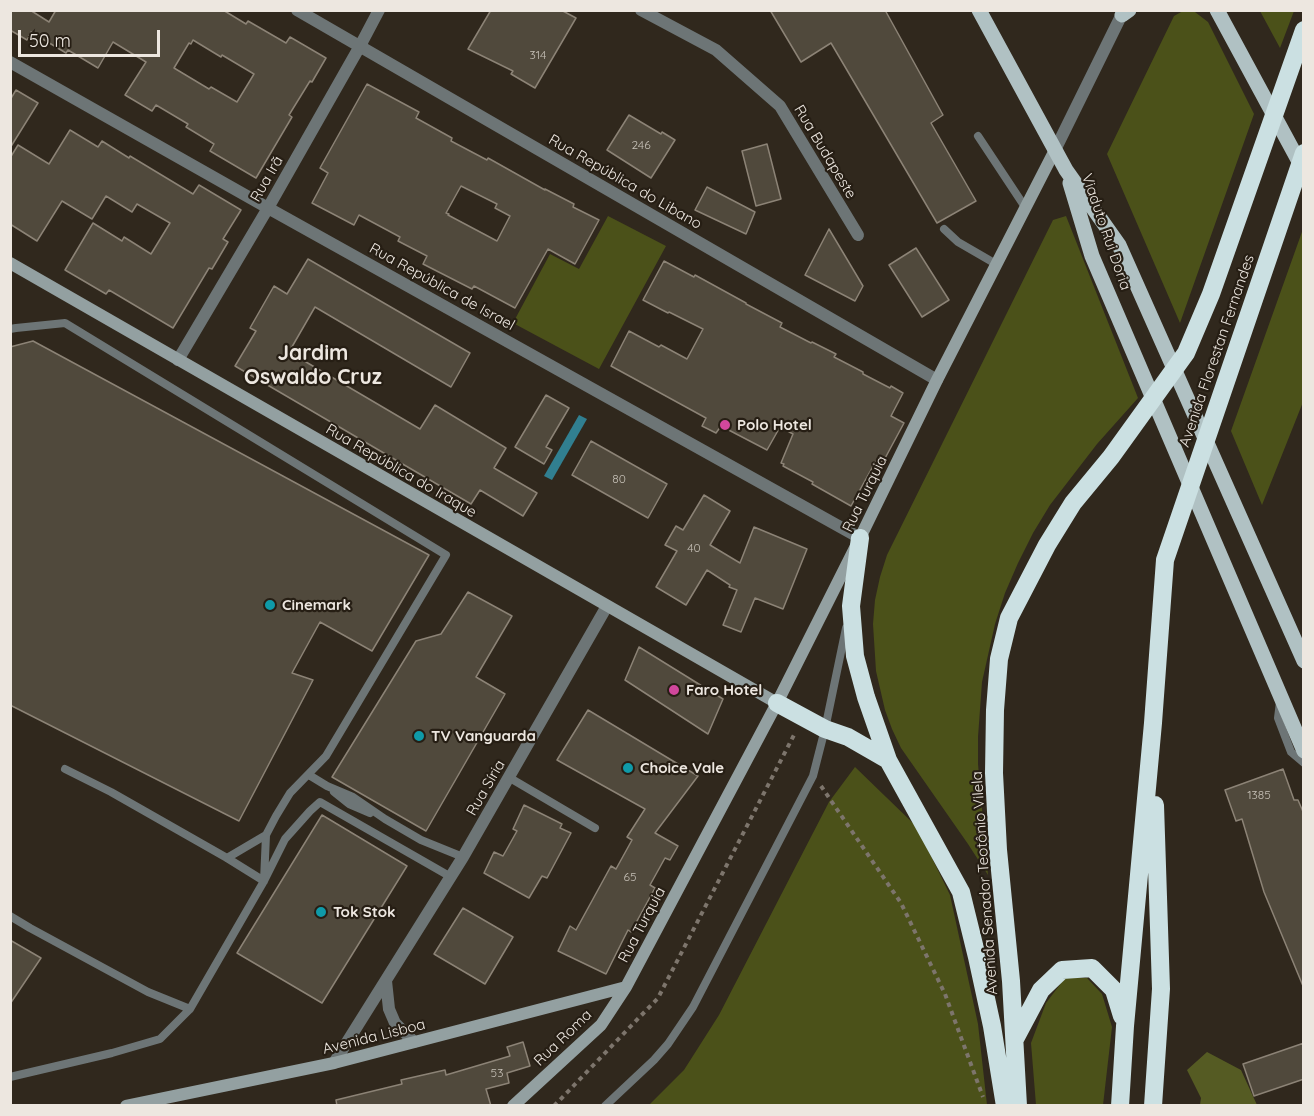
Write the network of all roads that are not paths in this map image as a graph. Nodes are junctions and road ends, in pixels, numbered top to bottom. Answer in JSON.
{"nodes":[{"id":1,"x":297,"y":10,"type":"edge"},
{"id":2,"x":379,"y":10,"type":"edge"},
{"id":3,"x":641,"y":10,"type":"edge"},
{"id":4,"x":979,"y":10,"type":"edge"},
{"id":5,"x":1125,"y":12,"type":"edge"},
{"id":6,"x":1218,"y":12,"type":"edge"},
{"id":7,"x":1304,"y":30,"type":"edge"},
{"id":8,"x":360,"y":46,"type":"junction"},
{"id":9,"x":10,"y":62,"type":"edge"},
{"id":10,"x":978,"y":136,"type":"dead end"},
{"id":11,"x":1054,"y":150,"type":"junction"},
{"id":12,"x":1304,"y":153,"type":"edge"},
{"id":13,"x":1304,"y":169,"type":"edge"},
{"id":14,"x":1066,"y":170,"type":"junction"},
{"id":15,"x":1025,"y":207,"type":"junction"},
{"id":16,"x":268,"y":208,"type":"junction"},
{"id":17,"x":944,"y":229,"type":"dead end"},
{"id":18,"x":858,"y":235,"type":"dead end"},
{"id":19,"x":10,"y":263,"type":"edge"},
{"id":20,"x":996,"y":264,"type":"junction"},
{"id":21,"x":10,"y":329,"type":"edge"},
{"id":22,"x":1186,"y":353,"type":"joint"},
{"id":23,"x":178,"y":360,"type":"junction"},
{"id":24,"x":937,"y":380,"type":"junction"},
{"id":25,"x":860,"y":538,"type":"junction"},
{"id":26,"x":607,"y":606,"type":"junction"},
{"id":27,"x":851,"y":606,"type":"junction"},
{"id":28,"x":1304,"y":661,"type":"edge"},
{"id":29,"x":1281,"y":698,"type":"junction"},
{"id":30,"x":777,"y":703,"type":"junction"},
{"id":31,"x":1153,"y":723,"type":"junction"},
{"id":32,"x":825,"y":729,"type":"junction"},
{"id":33,"x":1304,"y":751,"type":"edge"},
{"id":34,"x":888,"y":760,"type":"junction"},
{"id":35,"x":1304,"y":764,"type":"edge"},
{"id":36,"x":65,"y":769,"type":"dead end"},
{"id":37,"x":309,"y":775,"type":"junction"},
{"id":38,"x":510,"y":778,"type":"junction"},
{"id":39,"x":595,"y":828,"type":"dead end"},
{"id":40,"x":266,"y":835,"type":"junction"},
{"id":41,"x":463,"y":857,"type":"junction"},
{"id":42,"x":227,"y":858,"type":"junction"},
{"id":43,"x":451,"y":877,"type":"junction"},
{"id":44,"x":264,"y":881,"type":"junction"},
{"id":45,"x":10,"y":916,"type":"edge"},
{"id":46,"x":386,"y":981,"type":"junction"},
{"id":47,"x":626,"y":987,"type":"junction"},
{"id":48,"x":190,"y":1009,"type":"junction"},
{"id":49,"x":1125,"y":1026,"type":"junction"},
{"id":50,"x":1015,"y":1039,"type":"junction"},
{"id":51,"x":414,"y":1042,"type":"junction"},
{"id":52,"x":334,"y":1064,"type":"junction"},
{"id":53,"x":10,"y":1077,"type":"edge"},
{"id":54,"x":126,"y":1106,"type":"edge"},
{"id":55,"x":513,"y":1106,"type":"edge"},
{"id":56,"x":605,"y":1106,"type":"edge"},
{"id":57,"x":1005,"y":1106,"type":"edge"},
{"id":58,"x":1018,"y":1106,"type":"edge"},
{"id":59,"x":1120,"y":1106,"type":"edge"},
{"id":60,"x":1153,"y":1106,"type":"edge"}],
"edges":[{"from":1,"to":8,"type":"street","name":"Rua República do Libano"},
{"from":2,"to":8,"type":"street","name":"Rua Irã"},
{"from":3,"to":18,"type":"street","name":"Rua Budapeste"},
{"from":4,"to":11,"type":"main road"},
{"from":5,"to":11,"type":"street","name":"Rua Turquia"},
{"from":6,"to":13,"type":"main road"},
{"from":7,"to":22,"type":"highway","name":"Avenida Florestan Fernandes"},
{"from":8,"to":16,"type":"street","name":"Rua Irã"},
{"from":8,"to":24,"type":"street","name":"Rua República do Libano"},
{"from":9,"to":16,"type":"street","name":"Rua República de Israel"},
{"from":10,"to":15,"type":"lane"},
{"from":11,"to":14,"type":"main road"},
{"from":11,"to":15,"type":"main road","name":"Rua Turquia"},
{"from":12,"to":31,"type":"highway","name":"Avenida Florestan Fernandes"},
{"from":14,"to":28,"type":"main road","name":"Viaduto Rui Doria"},
{"from":14,"to":29,"type":"main road","name":"Viaduto Rui Doria"},
{"from":15,"to":20,"type":"main road","name":"Rua Turquia"},
{"from":16,"to":23,"type":"street","name":"Rua Irã"},
{"from":16,"to":25,"type":"street","name":"Rua República de Israel"},
{"from":17,"to":20,"type":"lane"},
{"from":19,"to":23,"type":"main road","name":"Rua República do Iraque"},
{"from":20,"to":24,"type":"main road","name":"Rua Turquia"},
{"from":21,"to":37,"type":"lane"},
{"from":22,"to":50,"type":"highway","name":"Avenida Senador Teotônio Vilela"},
{"from":23,"to":26,"type":"main road","name":"Rua República do Iraque"},
{"from":24,"to":25,"type":"main road","name":"Rua Turquia"},
{"from":25,"to":27,"type":"highway"},
{"from":25,"to":30,"type":"main road","name":"Rua Turquia"},
{"from":26,"to":30,"type":"main road","name":"Rua República do Iraque"},
{"from":26,"to":38,"type":"street","name":"Rua Síria"},
{"from":27,"to":32,"type":"lane"},
{"from":27,"to":34,"type":"highway"},
{"from":29,"to":33,"type":"main road","name":"Viaduto Rui Doria"},
{"from":29,"to":35,"type":"lane"},
{"from":30,"to":32,"type":"highway"},
{"from":30,"to":47,"type":"main road","name":"Rua Turquia"},
{"from":31,"to":49,"type":"highway"},
{"from":31,"to":60,"type":"highway"},
{"from":32,"to":34,"type":"highway"},
{"from":32,"to":56,"type":"lane"},
{"from":34,"to":57,"type":"highway"},
{"from":36,"to":42,"type":"lane"},
{"from":37,"to":40,"type":"lane"},
{"from":37,"to":41,"type":"lane"},
{"from":38,"to":39,"type":"lane"},
{"from":38,"to":41,"type":"street","name":"Rua Síria"},
{"from":40,"to":42,"type":"lane"},
{"from":40,"to":44,"type":"lane"},
{"from":41,"to":43,"type":"street","name":"Rua Síria"},
{"from":42,"to":44,"type":"lane"},
{"from":43,"to":44,"type":"lane"},
{"from":43,"to":46,"type":"street","name":"Rua Síria"},
{"from":44,"to":48,"type":"lane"},
{"from":45,"to":48,"type":"lane"},
{"from":46,"to":51,"type":"street"},
{"from":46,"to":52,"type":"street","name":"Rua Síria"},
{"from":47,"to":51,"type":"main road","name":"Avenida Lisboa"},
{"from":47,"to":55,"type":"main road","name":"Rua Roma"},
{"from":48,"to":53,"type":"lane"},
{"from":49,"to":50,"type":"highway"},
{"from":49,"to":59,"type":"highway"},
{"from":50,"to":58,"type":"highway","name":"Avenida Senador Teotônio Vilela"},
{"from":51,"to":52,"type":"main road","name":"Avenida Lisboa"},
{"from":52,"to":54,"type":"main road","name":"Avenida Lisboa"}]}
